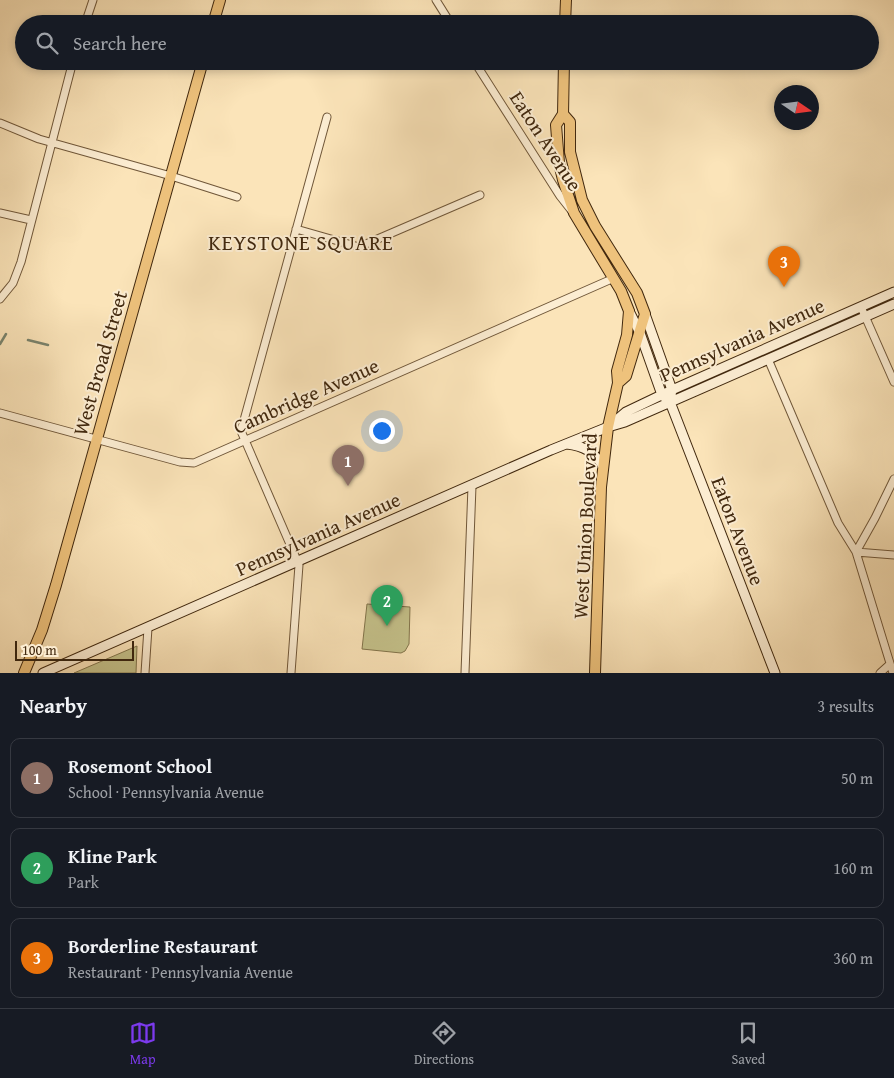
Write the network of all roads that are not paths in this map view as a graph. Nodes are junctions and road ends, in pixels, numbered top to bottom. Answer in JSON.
{"nodes":[{"id":1,"x":92,"y":0,"type":"edge"},
{"id":2,"x":220,"y":0,"type":"edge"},
{"id":3,"x":436,"y":0,"type":"edge"},
{"id":4,"x":566,"y":0,"type":"edge"},
{"id":5,"x":88,"y":15,"type":"edge"},
{"id":6,"x":216,"y":15,"type":"edge"},
{"id":7,"x":445,"y":15,"type":"edge"},
{"id":8,"x":565,"y":15,"type":"edge"},
{"id":9,"x":71,"y":70,"type":"edge"},
{"id":10,"x":200,"y":70,"type":"edge"},
{"id":11,"x":480,"y":70,"type":"edge"},
{"id":12,"x":564,"y":70,"type":"edge"},
{"id":13,"x":564,"y":114,"type":"junction"},
{"id":14,"x":327,"y":117,"type":"dead end"},
{"id":15,"x":0,"y":123,"type":"edge"},
{"id":16,"x":51,"y":143,"type":"junction"},
{"id":17,"x":171,"y":176,"type":"junction"},
{"id":18,"x":480,"y":195,"type":"dead end"},
{"id":19,"x":238,"y":197,"type":"dead end"},
{"id":20,"x":0,"y":213,"type":"edge"},
{"id":21,"x":574,"y":213,"type":"junction"},
{"id":22,"x":31,"y":220,"type":"junction"},
{"id":23,"x":296,"y":229,"type":"junction"},
{"id":24,"x":614,"y":278,"type":"junction"},
{"id":25,"x":894,"y":292,"type":"edge"},
{"id":26,"x":0,"y":299,"type":"edge"},
{"id":27,"x":894,"y":304,"type":"edge"},
{"id":28,"x":861,"y":307,"type":"junction"},
{"id":29,"x":629,"y":311,"type":"junction"},
{"id":30,"x":645,"y":314,"type":"junction"},
{"id":31,"x":865,"y":317,"type":"junction"},
{"id":32,"x":640,"y":333,"type":"junction"},
{"id":33,"x":768,"y":359,"type":"junction"},
{"id":34,"x":894,"y":382,"type":"edge"},
{"id":35,"x":618,"y":383,"type":"junction"},
{"id":36,"x":672,"y":390,"type":"junction"},
{"id":37,"x":662,"y":395,"type":"junction"},
{"id":38,"x":670,"y":402,"type":"junction"},
{"id":39,"x":1,"y":413,"type":"edge"},
{"id":40,"x":608,"y":427,"type":"junction"},
{"id":41,"x":96,"y":438,"type":"junction"},
{"id":42,"x":245,"y":440,"type":"junction"},
{"id":43,"x":567,"y":444,"type":"junction"},
{"id":44,"x":603,"y":466,"type":"junction"},
{"id":45,"x":894,"y":479,"type":"edge"},
{"id":46,"x":472,"y":486,"type":"junction"},
{"id":47,"x":856,"y":552,"type":"junction"},
{"id":48,"x":894,"y":555,"type":"edge"},
{"id":49,"x":298,"y":562,"type":"junction"},
{"id":50,"x":148,"y":628,"type":"junction"},
{"id":51,"x":891,"y":662,"type":"edge"},
{"id":52,"x":24,"y":673,"type":"edge"},
{"id":53,"x":43,"y":673,"type":"edge"},
{"id":54,"x":145,"y":673,"type":"edge"},
{"id":55,"x":291,"y":673,"type":"edge"},
{"id":56,"x":465,"y":673,"type":"edge"},
{"id":57,"x":595,"y":673,"type":"edge"},
{"id":58,"x":775,"y":673,"type":"edge"},
{"id":59,"x":880,"y":673,"type":"edge"},
{"id":60,"x":893,"y":673,"type":"edge"}],
"edges":[{"from":1,"to":5,"type":"street"},
{"from":2,"to":6,"type":"main road"},
{"from":3,"to":7,"type":"street"},
{"from":4,"to":8,"type":"main road"},
{"from":9,"to":16,"type":"street"},
{"from":10,"to":17,"type":"main road","name":"West Broad Street"},
{"from":11,"to":21,"type":"street","name":"Eaton Avenue"},
{"from":12,"to":13,"type":"main road","name":"West Union Boulevard"},
{"from":13,"to":21,"type":"main road","name":"West Union Boulevard"},
{"from":13,"to":30,"type":"main road","name":"West Union Boulevard"},
{"from":14,"to":23,"type":"street"},
{"from":15,"to":16,"type":"street"},
{"from":16,"to":17,"type":"street"},
{"from":16,"to":22,"type":"street"},
{"from":17,"to":19,"type":"street"},
{"from":17,"to":41,"type":"main road","name":"West Broad Street"},
{"from":18,"to":23,"type":"street"},
{"from":20,"to":22,"type":"street"},
{"from":21,"to":24,"type":"main road","name":"West Union Boulevard"},
{"from":22,"to":26,"type":"street"},
{"from":23,"to":42,"type":"street"},
{"from":24,"to":29,"type":"main road","name":"West Union Boulevard"},
{"from":24,"to":42,"type":"street","name":"Cambridge Avenue"},
{"from":25,"to":28,"type":"street","name":"Pennsylvania Avenue"},
{"from":27,"to":31,"type":"street","name":"Pennsylvania Avenue"},
{"from":28,"to":31,"type":"street"},
{"from":28,"to":36,"type":"street","name":"Pennsylvania Avenue"},
{"from":29,"to":32,"type":"street","name":"Eaton Avenue"},
{"from":29,"to":35,"type":"main road","name":"West Union Boulevard"},
{"from":30,"to":32,"type":"main road","name":"West Union Boulevard"},
{"from":30,"to":36,"type":"street"},
{"from":31,"to":33,"type":"street","name":"Pennsylvania Avenue"},
{"from":31,"to":34,"type":"street"},
{"from":32,"to":35,"type":"main road","name":"West Union Boulevard"},
{"from":32,"to":37,"type":"street","name":"Eaton Avenue"},
{"from":33,"to":38,"type":"street","name":"Pennsylvania Avenue"},
{"from":33,"to":47,"type":"street"},
{"from":35,"to":40,"type":"main road","name":"West Union Boulevard"},
{"from":36,"to":37,"type":"street","name":"Pennsylvania Avenue"},
{"from":36,"to":38,"type":"street"},
{"from":37,"to":38,"type":"street","name":"Eaton Avenue"},
{"from":37,"to":40,"type":"street","name":"Pennsylvania Avenue"},
{"from":38,"to":40,"type":"street","name":"Pennsylvania Avenue"},
{"from":38,"to":58,"type":"street","name":"Eaton Avenue"},
{"from":39,"to":41,"type":"street","name":"Cambridge Avenue"},
{"from":40,"to":43,"type":"street","name":"Pennsylvania Avenue"},
{"from":40,"to":44,"type":"main road","name":"West Union Boulevard"},
{"from":41,"to":42,"type":"street","name":"Cambridge Avenue"},
{"from":41,"to":52,"type":"main road","name":"West Broad Street"},
{"from":42,"to":49,"type":"street"},
{"from":43,"to":44,"type":"street"},
{"from":43,"to":46,"type":"street","name":"Pennsylvania Avenue"},
{"from":44,"to":57,"type":"main road","name":"West Union Boulevard"},
{"from":45,"to":47,"type":"street"},
{"from":46,"to":49,"type":"street","name":"Pennsylvania Avenue"},
{"from":46,"to":56,"type":"street"},
{"from":47,"to":48,"type":"street"},
{"from":47,"to":51,"type":"street"},
{"from":49,"to":50,"type":"street","name":"Pennsylvania Avenue"},
{"from":49,"to":55,"type":"street"},
{"from":50,"to":53,"type":"street","name":"Pennsylvania Avenue"},
{"from":50,"to":54,"type":"street"},
{"from":51,"to":59,"type":"street"},
{"from":51,"to":60,"type":"street"}]}
